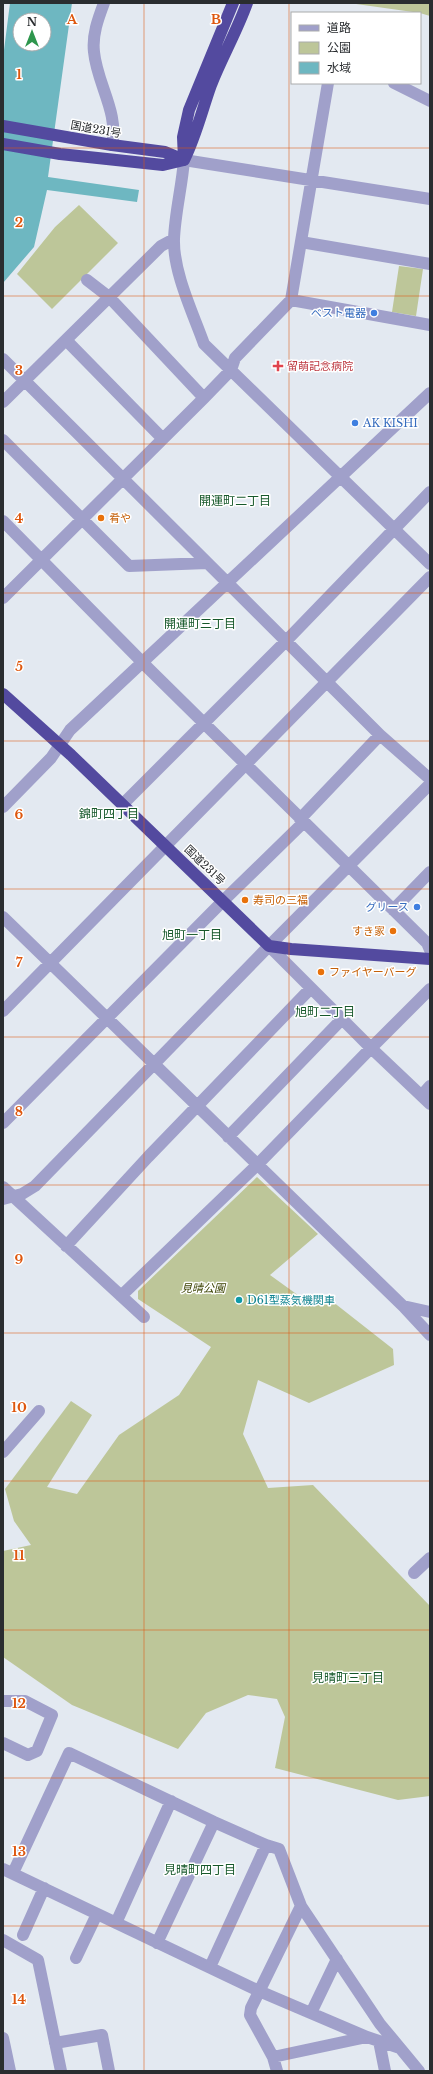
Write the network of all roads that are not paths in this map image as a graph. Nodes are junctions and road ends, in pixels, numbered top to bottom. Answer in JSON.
{"nodes":[{"id":1,"x":104,"y":3,"type":"edge"},
{"id":2,"x":233,"y":3,"type":"edge"},
{"id":3,"x":247,"y":3,"type":"edge"},
{"id":4,"x":328,"y":84,"type":"edge"},
{"id":5,"x":396,"y":84,"type":"edge"},
{"id":6,"x":430,"y":101,"type":"edge"},
{"id":7,"x":3,"y":126,"type":"edge"},
{"id":8,"x":3,"y":144,"type":"edge"},
{"id":9,"x":112,"y":145,"type":"junction"},
{"id":10,"x":184,"y":160,"type":"junction"},
{"id":11,"x":311,"y":179,"type":"junction"},
{"id":12,"x":430,"y":199,"type":"edge"},
{"id":13,"x":174,"y":239,"type":"junction"},
{"id":14,"x":301,"y":242,"type":"junction"},
{"id":15,"x":430,"y":264,"type":"edge"},
{"id":16,"x":87,"y":280,"type":"dead end"},
{"id":17,"x":108,"y":297,"type":"junction"},
{"id":18,"x":292,"y":300,"type":"junction"},
{"id":19,"x":430,"y":325,"type":"edge"},
{"id":20,"x":66,"y":340,"type":"junction"},
{"id":21,"x":3,"y":359,"type":"edge"},
{"id":22,"x":231,"y":370,"type":"junction"},
{"id":23,"x":24,"y":380,"type":"junction"},
{"id":24,"x":430,"y":393,"type":"edge"},
{"id":25,"x":204,"y":398,"type":"junction"},
{"id":26,"x":3,"y":402,"type":"edge"},
{"id":27,"x":163,"y":439,"type":"junction"},
{"id":28,"x":3,"y":440,"type":"edge"},
{"id":29,"x":342,"y":476,"type":"junction"},
{"id":30,"x":123,"y":479,"type":"junction"},
{"id":31,"x":430,"y":492,"type":"edge"},
{"id":32,"x":82,"y":519,"type":"junction"},
{"id":33,"x":3,"y":521,"type":"edge"},
{"id":34,"x":394,"y":529,"type":"junction"},
{"id":35,"x":40,"y":560,"type":"junction"},
{"id":36,"x":206,"y":563,"type":"junction"},
{"id":37,"x":430,"y":564,"type":"edge"},
{"id":38,"x":430,"y":577,"type":"edge"},
{"id":39,"x":227,"y":583,"type":"junction"},
{"id":40,"x":3,"y":598,"type":"edge"},
{"id":41,"x":286,"y":640,"type":"junction"},
{"id":42,"x":142,"y":662,"type":"junction"},
{"id":43,"x":327,"y":682,"type":"junction"},
{"id":44,"x":3,"y":694,"type":"edge"},
{"id":45,"x":204,"y":724,"type":"junction"},
{"id":46,"x":380,"y":735,"type":"junction"},
{"id":47,"x":61,"y":745,"type":"junction"},
{"id":48,"x":246,"y":766,"type":"junction"},
{"id":49,"x":430,"y":779,"type":"edge"},
{"id":50,"x":430,"y":784,"type":"edge"},
{"id":51,"x":123,"y":804,"type":"junction"},
{"id":52,"x":3,"y":807,"type":"edge"},
{"id":53,"x":302,"y":820,"type":"junction"},
{"id":54,"x":166,"y":846,"type":"junction"},
{"id":55,"x":348,"y":866,"type":"junction"},
{"id":56,"x":430,"y":872,"type":"edge"},
{"id":57,"x":223,"y":900,"type":"junction"},
{"id":58,"x":393,"y":910,"type":"junction"},
{"id":59,"x":3,"y":917,"type":"edge"},
{"id":60,"x":269,"y":946,"type":"junction"},
{"id":61,"x":430,"y":950,"type":"edge"},
{"id":62,"x":430,"y":959,"type":"edge"},
{"id":63,"x":50,"y":963,"type":"junction"},
{"id":64,"x":311,"y":988,"type":"junction"},
{"id":65,"x":430,"y":989,"type":"edge"},
{"id":66,"x":3,"y":1011,"type":"edge"},
{"id":67,"x":108,"y":1018,"type":"junction"},
{"id":68,"x":342,"y":1019,"type":"junction"},
{"id":69,"x":371,"y":1048,"type":"junction"},
{"id":70,"x":154,"y":1063,"type":"junction"},
{"id":71,"x":427,"y":1095,"type":"edge"},
{"id":72,"x":197,"y":1105,"type":"junction"},
{"id":73,"x":3,"y":1123,"type":"edge"},
{"id":74,"x":228,"y":1137,"type":"junction"},
{"id":75,"x":257,"y":1165,"type":"junction"},
{"id":76,"x":3,"y":1187,"type":"edge"},
{"id":77,"x":8,"y":1198,"type":"edge"},
{"id":78,"x":66,"y":1246,"type":"junction"},
{"id":79,"x":121,"y":1296,"type":"junction"},
{"id":80,"x":403,"y":1306,"type":"junction"},
{"id":81,"x":430,"y":1312,"type":"edge"},
{"id":82,"x":144,"y":1317,"type":"dead end"},
{"id":83,"x":430,"y":1334,"type":"edge"},
{"id":84,"x":39,"y":1411,"type":"dead end"},
{"id":85,"x":3,"y":1452,"type":"edge"},
{"id":86,"x":430,"y":1558,"type":"edge"},
{"id":87,"x":414,"y":1573,"type":"dead end"},
{"id":88,"x":3,"y":1701,"type":"edge"},
{"id":89,"x":3,"y":1743,"type":"edge"},
{"id":90,"x":171,"y":1801,"type":"junction"},
{"id":91,"x":214,"y":1822,"type":"junction"},
{"id":92,"x":266,"y":1845,"type":"junction"},
{"id":93,"x":8,"y":1871,"type":"edge"},
{"id":94,"x":44,"y":1888,"type":"junction"},
{"id":95,"x":301,"y":1906,"type":"junction"},
{"id":96,"x":97,"y":1914,"type":"junction"},
{"id":97,"x":116,"y":1923,"type":"junction"},
{"id":98,"x":23,"y":1935,"type":"dead end"},
{"id":99,"x":3,"y":1940,"type":"edge"},
{"id":100,"x":157,"y":1943,"type":"junction"},
{"id":101,"x":76,"y":1958,"type":"dead end"},
{"id":102,"x":337,"y":1959,"type":"junction"},
{"id":103,"x":210,"y":1967,"type":"junction"},
{"id":104,"x":259,"y":1991,"type":"junction"},
{"id":105,"x":311,"y":2013,"type":"junction"},
{"id":106,"x":367,"y":2037,"type":"junction"},
{"id":107,"x":3,"y":2038,"type":"edge"},
{"id":108,"x":379,"y":2041,"type":"junction"},
{"id":109,"x":55,"y":2043,"type":"junction"},
{"id":110,"x":400,"y":2048,"type":"junction"},
{"id":111,"x":273,"y":2057,"type":"junction"},
{"id":112,"x":10,"y":2071,"type":"edge"},
{"id":113,"x":61,"y":2071,"type":"edge"},
{"id":114,"x":109,"y":2071,"type":"edge"},
{"id":115,"x":277,"y":2071,"type":"edge"},
{"id":116,"x":385,"y":2071,"type":"edge"},
{"id":117,"x":419,"y":2071,"type":"edge"}],
"edges":[{"from":1,"to":9,"type":"street"},
{"from":2,"to":10,"type":"highway"},
{"from":3,"to":10,"type":"highway"},
{"from":4,"to":11,"type":"street"},
{"from":5,"to":6,"type":"street"},
{"from":7,"to":9,"type":"highway","name":"国道231号"},
{"from":8,"to":10,"type":"highway"},
{"from":9,"to":10,"type":"highway","name":"国道231号"},
{"from":10,"to":11,"type":"street"},
{"from":10,"to":13,"type":"street"},
{"from":11,"to":12,"type":"street"},
{"from":11,"to":14,"type":"street"},
{"from":13,"to":17,"type":"street"},
{"from":13,"to":22,"type":"street"},
{"from":14,"to":15,"type":"street"},
{"from":14,"to":18,"type":"street"},
{"from":16,"to":17,"type":"street"},
{"from":17,"to":20,"type":"street"},
{"from":17,"to":25,"type":"street"},
{"from":18,"to":19,"type":"street"},
{"from":18,"to":22,"type":"street"},
{"from":20,"to":23,"type":"street"},
{"from":20,"to":27,"type":"street"},
{"from":21,"to":23,"type":"street"},
{"from":22,"to":25,"type":"street"},
{"from":22,"to":29,"type":"street"},
{"from":23,"to":26,"type":"street"},
{"from":23,"to":30,"type":"street"},
{"from":24,"to":29,"type":"street"},
{"from":25,"to":27,"type":"street"},
{"from":27,"to":30,"type":"street"},
{"from":28,"to":32,"type":"street"},
{"from":29,"to":34,"type":"street"},
{"from":29,"to":39,"type":"street"},
{"from":30,"to":32,"type":"street"},
{"from":30,"to":36,"type":"street"},
{"from":31,"to":34,"type":"street"},
{"from":32,"to":35,"type":"street"},
{"from":32,"to":36,"type":"street"},
{"from":33,"to":35,"type":"street"},
{"from":34,"to":37,"type":"street"},
{"from":34,"to":41,"type":"street"},
{"from":35,"to":40,"type":"street"},
{"from":35,"to":42,"type":"street"},
{"from":36,"to":39,"type":"street"},
{"from":38,"to":43,"type":"street"},
{"from":39,"to":41,"type":"street"},
{"from":39,"to":42,"type":"street"},
{"from":41,"to":43,"type":"street"},
{"from":41,"to":45,"type":"street"},
{"from":42,"to":45,"type":"street"},
{"from":42,"to":47,"type":"street"},
{"from":43,"to":46,"type":"street"},
{"from":43,"to":48,"type":"street"},
{"from":44,"to":47,"type":"highway","name":"国道231号"},
{"from":45,"to":48,"type":"street"},
{"from":45,"to":51,"type":"street"},
{"from":46,"to":49,"type":"street"},
{"from":46,"to":53,"type":"street"},
{"from":47,"to":51,"type":"highway","name":"国道231号"},
{"from":47,"to":52,"type":"street"},
{"from":48,"to":53,"type":"street"},
{"from":48,"to":54,"type":"street"},
{"from":50,"to":55,"type":"street"},
{"from":51,"to":54,"type":"highway","name":"国道231号"},
{"from":53,"to":55,"type":"street"},
{"from":53,"to":57,"type":"street"},
{"from":54,"to":57,"type":"highway","name":"国道231号"},
{"from":54,"to":63,"type":"street"},
{"from":55,"to":58,"type":"street"},
{"from":55,"to":60,"type":"street"},
{"from":56,"to":58,"type":"street"},
{"from":57,"to":60,"type":"highway","name":"国道231号"},
{"from":57,"to":67,"type":"street"},
{"from":58,"to":61,"type":"street"},
{"from":59,"to":63,"type":"street"},
{"from":60,"to":62,"type":"highway"},
{"from":60,"to":64,"type":"street"},
{"from":60,"to":70,"type":"street"},
{"from":63,"to":66,"type":"street"},
{"from":63,"to":67,"type":"street"},
{"from":64,"to":68,"type":"street"},
{"from":64,"to":72,"type":"street"},
{"from":65,"to":69,"type":"street"},
{"from":67,"to":70,"type":"street"},
{"from":67,"to":73,"type":"street"},
{"from":68,"to":69,"type":"street"},
{"from":68,"to":74,"type":"street"},
{"from":69,"to":71,"type":"street"},
{"from":69,"to":75,"type":"street"},
{"from":70,"to":72,"type":"street"},
{"from":70,"to":77,"type":"street"},
{"from":72,"to":74,"type":"street"},
{"from":72,"to":78,"type":"street"},
{"from":74,"to":75,"type":"street"},
{"from":75,"to":79,"type":"street"},
{"from":75,"to":80,"type":"street"},
{"from":76,"to":77,"type":"street"},
{"from":77,"to":78,"type":"street"},
{"from":78,"to":79,"type":"street"},
{"from":79,"to":82,"type":"street"},
{"from":80,"to":81,"type":"street"},
{"from":80,"to":83,"type":"street"},
{"from":84,"to":85,"type":"street"},
{"from":86,"to":87,"type":"street"},
{"from":88,"to":89,"type":"street"},
{"from":90,"to":91,"type":"street"},
{"from":90,"to":93,"type":"street"},
{"from":90,"to":97,"type":"street"},
{"from":91,"to":92,"type":"street"},
{"from":91,"to":100,"type":"street"},
{"from":92,"to":95,"type":"street"},
{"from":92,"to":103,"type":"street"},
{"from":93,"to":94,"type":"street"},
{"from":94,"to":96,"type":"street"},
{"from":94,"to":98,"type":"street"},
{"from":95,"to":102,"type":"street"},
{"from":95,"to":104,"type":"street"},
{"from":96,"to":97,"type":"street"},
{"from":96,"to":101,"type":"street"},
{"from":97,"to":100,"type":"street"},
{"from":99,"to":109,"type":"street"},
{"from":100,"to":103,"type":"street"},
{"from":102,"to":105,"type":"street"},
{"from":102,"to":110,"type":"street"},
{"from":103,"to":104,"type":"street"},
{"from":104,"to":105,"type":"street"},
{"from":104,"to":111,"type":"street"},
{"from":105,"to":106,"type":"street"},
{"from":106,"to":108,"type":"street"},
{"from":106,"to":111,"type":"street"},
{"from":107,"to":112,"type":"street"},
{"from":108,"to":110,"type":"street"},
{"from":108,"to":116,"type":"street"},
{"from":109,"to":113,"type":"street"},
{"from":109,"to":114,"type":"street"},
{"from":110,"to":117,"type":"street"},
{"from":111,"to":115,"type":"street"}]}
